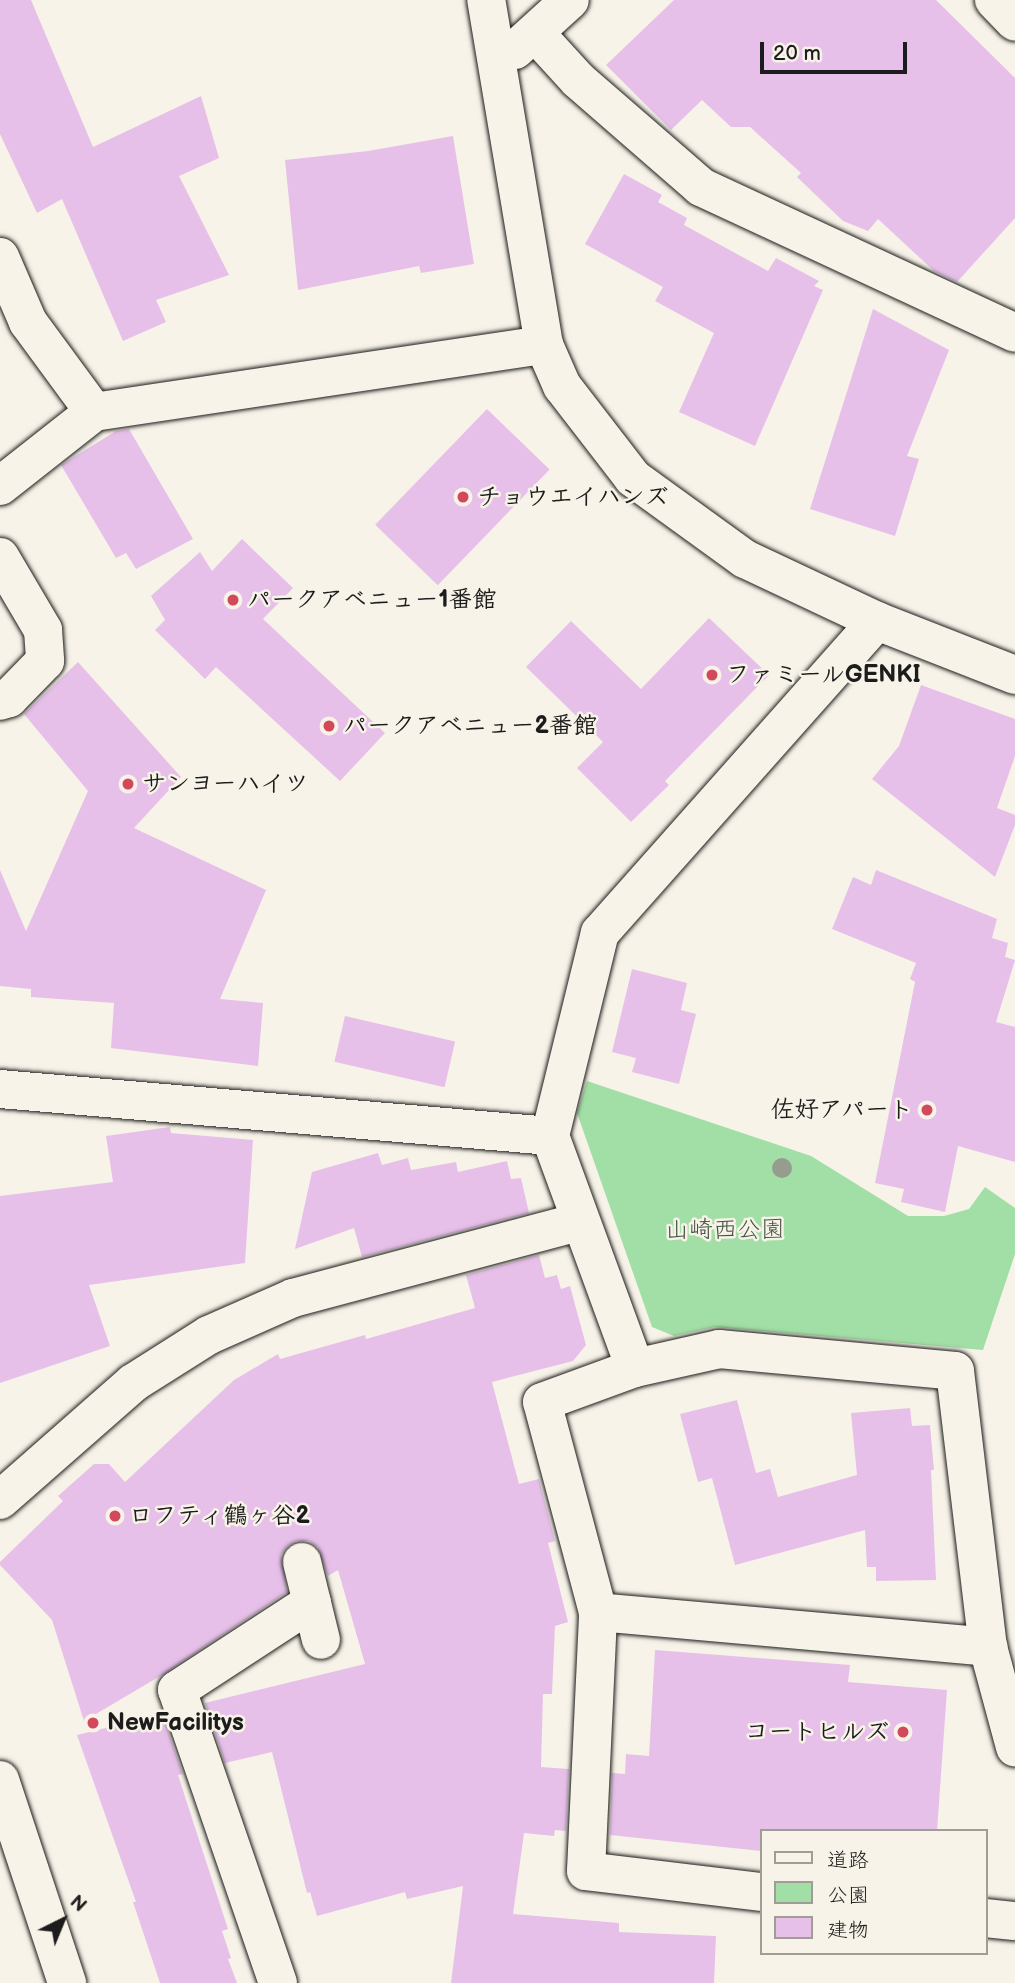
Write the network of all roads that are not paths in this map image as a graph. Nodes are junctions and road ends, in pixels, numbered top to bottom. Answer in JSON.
{"nodes":[{"id":1,"x":486,"y":0,"type":"edge"},
{"id":2,"x":570,"y":0,"type":"edge"},
{"id":3,"x":994,"y":0,"type":"edge"},
{"id":4,"x":1015,"y":22,"type":"edge"},
{"id":5,"x":536,"y":34,"type":"junction"},
{"id":6,"x":497,"y":65,"type":"junction"},
{"id":7,"x":0,"y":257,"type":"edge"},
{"id":8,"x":1015,"y":333,"type":"edge"},
{"id":9,"x":544,"y":345,"type":"junction"},
{"id":10,"x":94,"y":412,"type":"junction"},
{"id":11,"x":0,"y":486,"type":"edge"},
{"id":12,"x":0,"y":557,"type":"edge"},
{"id":13,"x":877,"y":621,"type":"junction"},
{"id":14,"x":1015,"y":675,"type":"edge"},
{"id":15,"x":0,"y":701,"type":"edge"},
{"id":16,"x":0,"y":1089,"type":"edge"},
{"id":17,"x":550,"y":1136,"type":"junction"},
{"id":18,"x":579,"y":1222,"type":"junction"},
{"id":19,"x":635,"y":1368,"type":"junction"},
{"id":20,"x":0,"y":1500,"type":"edge"},
{"id":21,"x":302,"y":1562,"type":"dead end"},
{"id":22,"x":312,"y":1602,"type":"junction"},
{"id":23,"x":598,"y":1612,"type":"junction"},
{"id":24,"x":321,"y":1640,"type":"dead end"},
{"id":25,"x":988,"y":1647,"type":"junction"},
{"id":26,"x":1015,"y":1747,"type":"edge"},
{"id":27,"x":0,"y":1780,"type":"edge"},
{"id":28,"x":760,"y":1892,"type":"edge"},
{"id":29,"x":987,"y":1918,"type":"edge"},
{"id":30,"x":1015,"y":1921,"type":"edge"},
{"id":31,"x":67,"y":1983,"type":"edge"},
{"id":32,"x":278,"y":1983,"type":"edge"}],
"edges":[{"from":1,"to":6,"type":"street"},
{"from":2,"to":5,"type":"street"},
{"from":3,"to":4,"type":"street"},
{"from":5,"to":6,"type":"street"},
{"from":5,"to":8,"type":"street"},
{"from":6,"to":9,"type":"street"},
{"from":7,"to":10,"type":"street"},
{"from":9,"to":10,"type":"street"},
{"from":9,"to":13,"type":"street"},
{"from":10,"to":11,"type":"street"},
{"from":12,"to":15,"type":"street"},
{"from":13,"to":14,"type":"street"},
{"from":13,"to":17,"type":"street"},
{"from":16,"to":17,"type":"street"},
{"from":17,"to":18,"type":"street"},
{"from":18,"to":19,"type":"street"},
{"from":18,"to":20,"type":"street"},
{"from":19,"to":23,"type":"street"},
{"from":19,"to":25,"type":"street"},
{"from":21,"to":22,"type":"street"},
{"from":22,"to":24,"type":"street"},
{"from":22,"to":32,"type":"street"},
{"from":23,"to":25,"type":"street"},
{"from":23,"to":28,"type":"street"},
{"from":25,"to":26,"type":"street"},
{"from":27,"to":31,"type":"street"},
{"from":29,"to":30,"type":"street"}]}
